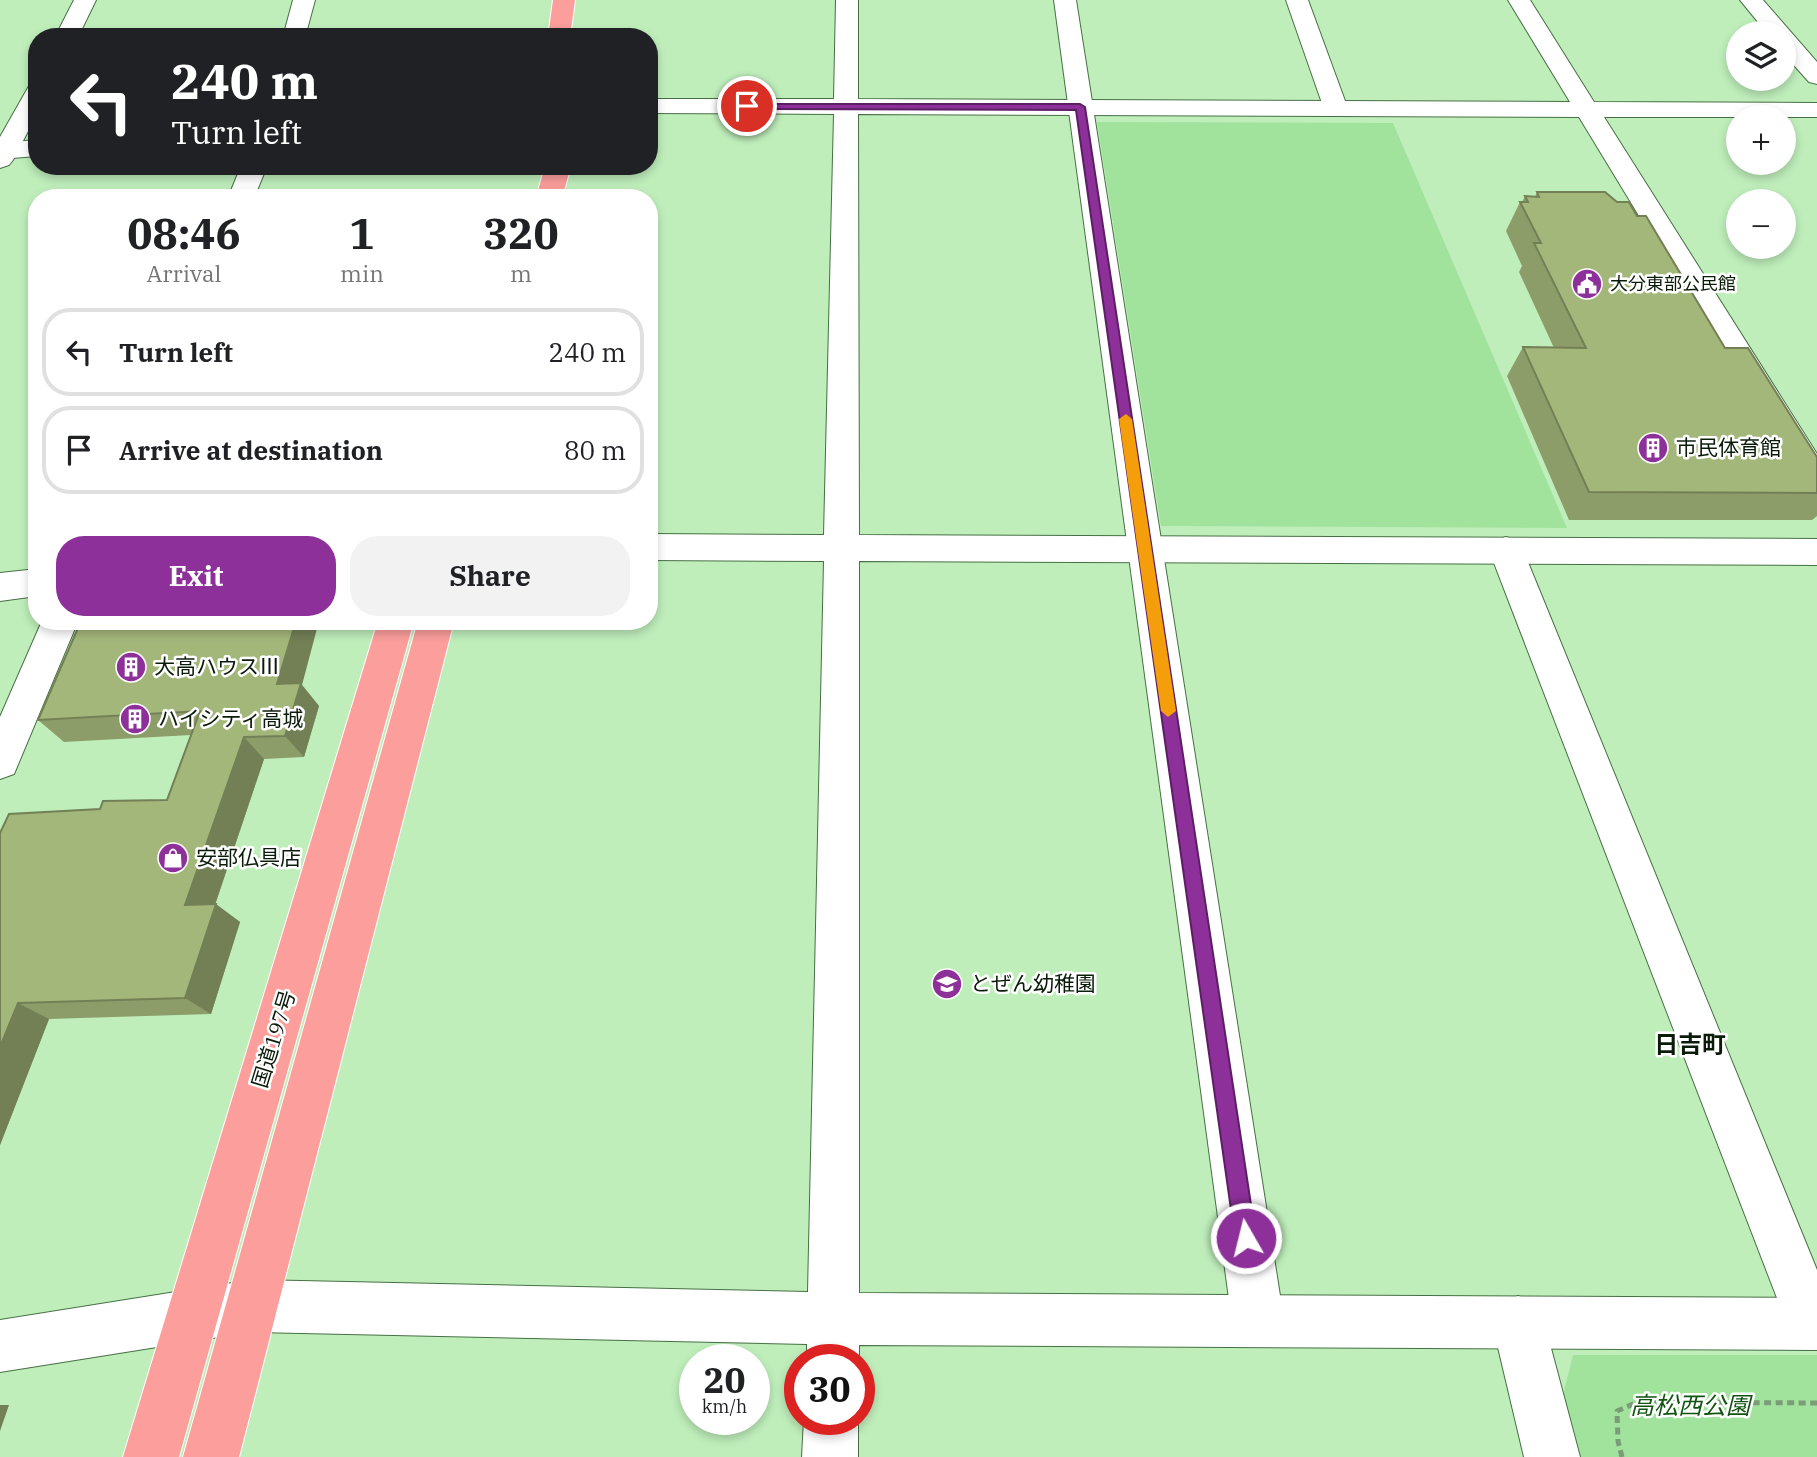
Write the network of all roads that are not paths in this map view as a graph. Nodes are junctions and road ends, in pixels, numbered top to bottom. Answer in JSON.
{"nodes":[{"id":1,"x":85,"y":0,"type":"edge"},
{"id":2,"x":303,"y":0,"type":"edge"},
{"id":3,"x":564,"y":0,"type":"edge"},
{"id":4,"x":846,"y":0,"type":"edge"},
{"id":5,"x":1065,"y":0,"type":"edge"},
{"id":6,"x":1297,"y":0,"type":"edge"},
{"id":7,"x":1519,"y":0,"type":"edge"},
{"id":8,"x":1751,"y":0,"type":"edge"},
{"id":9,"x":1769,"y":21,"type":"edge"},
{"id":10,"x":71,"y":28,"type":"edge"},
{"id":11,"x":296,"y":28,"type":"edge"},
{"id":12,"x":560,"y":28,"type":"edge"},
{"id":13,"x":1796,"y":53,"type":"edge"},
{"id":14,"x":1817,"y":77,"type":"edge"},
{"id":15,"x":658,"y":106,"type":"edge"},
{"id":16,"x":28,"y":107,"type":"edge"},
{"id":17,"x":846,"y":107,"type":"junction"},
{"id":18,"x":1080,"y":107,"type":"junction"},
{"id":19,"x":1336,"y":108,"type":"junction"},
{"id":20,"x":1587,"y":109,"type":"junction"},
{"id":21,"x":1817,"y":110,"type":"edge"},
{"id":22,"x":28,"y":150,"type":"edge"},
{"id":23,"x":2,"y":154,"type":"edge"},
{"id":24,"x":1817,"y":481,"type":"edge"},
{"id":25,"x":658,"y":547,"type":"edge"},
{"id":26,"x":842,"y":548,"type":"junction"},
{"id":27,"x":1145,"y":549,"type":"junction"},
{"id":28,"x":1506,"y":550,"type":"junction"},
{"id":29,"x":1817,"y":552,"type":"edge"},
{"id":30,"x":28,"y":584,"type":"edge"},
{"id":31,"x":0,"y":586,"type":"edge"},
{"id":32,"x":56,"y":630,"type":"edge"},
{"id":33,"x":393,"y":630,"type":"edge"},
{"id":34,"x":434,"y":630,"type":"edge"},
{"id":35,"x":0,"y":762,"type":"edge"},
{"id":36,"x":251,"y":1306,"type":"junction"},
{"id":37,"x":191,"y":1315,"type":"junction"},
{"id":38,"x":1258,"y":1321,"type":"junction"},
{"id":39,"x":1518,"y":1322,"type":"junction"},
{"id":40,"x":1815,"y":1324,"type":"edge"},
{"id":41,"x":834,"y":1339,"type":"edge"},
{"id":42,"x":0,"y":1346,"type":"edge"},
{"id":43,"x":831,"y":1435,"type":"edge"},
{"id":44,"x":151,"y":1457,"type":"edge"},
{"id":45,"x":211,"y":1457,"type":"edge"},
{"id":46,"x":830,"y":1457,"type":"edge"},
{"id":47,"x":1552,"y":1457,"type":"edge"}],
"edges":[{"from":1,"to":10,"type":"street"},
{"from":2,"to":11,"type":"street"},
{"from":3,"to":12,"type":"highway"},
{"from":4,"to":17,"type":"street"},
{"from":5,"to":18,"type":"street"},
{"from":6,"to":19,"type":"street"},
{"from":7,"to":20,"type":"street"},
{"from":8,"to":9,"type":"street"},
{"from":13,"to":14,"type":"street"},
{"from":15,"to":17,"type":"street"},
{"from":16,"to":23,"type":"street"},
{"from":17,"to":18,"type":"street"},
{"from":17,"to":26,"type":"street"},
{"from":18,"to":19,"type":"street"},
{"from":18,"to":27,"type":"street"},
{"from":19,"to":20,"type":"street"},
{"from":20,"to":21,"type":"street"},
{"from":20,"to":24,"type":"street"},
{"from":22,"to":23,"type":"street"},
{"from":25,"to":26,"type":"street"},
{"from":26,"to":27,"type":"street"},
{"from":26,"to":41,"type":"street"},
{"from":27,"to":28,"type":"street"},
{"from":27,"to":38,"type":"street"},
{"from":28,"to":29,"type":"street"},
{"from":28,"to":40,"type":"street"},
{"from":30,"to":31,"type":"street"},
{"from":32,"to":35,"type":"street"},
{"from":33,"to":37,"type":"highway","name":"国道197号"},
{"from":34,"to":36,"type":"highway"},
{"from":36,"to":37,"type":"street"},
{"from":36,"to":41,"type":"street"},
{"from":36,"to":45,"type":"highway"},
{"from":37,"to":42,"type":"street"},
{"from":37,"to":44,"type":"highway","name":"国道197号"},
{"from":38,"to":39,"type":"street"},
{"from":38,"to":41,"type":"street"},
{"from":39,"to":40,"type":"street"},
{"from":39,"to":47,"type":"street"},
{"from":43,"to":46,"type":"street"}]}
